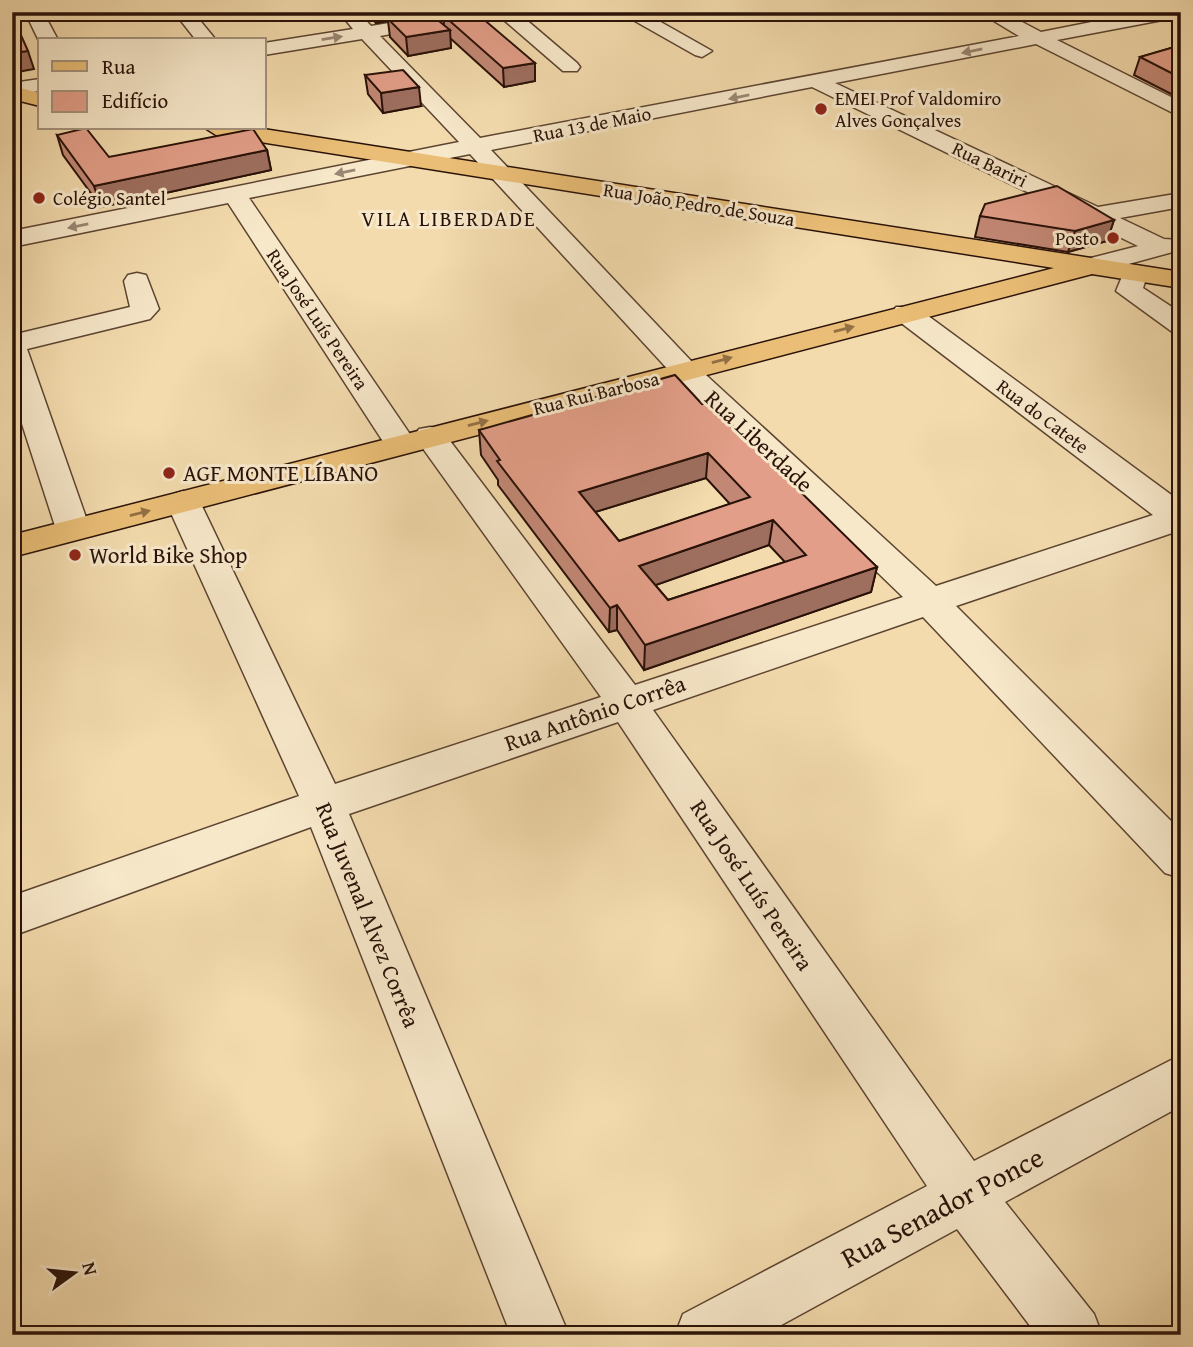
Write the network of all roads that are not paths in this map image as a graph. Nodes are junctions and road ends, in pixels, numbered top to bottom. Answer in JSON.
{"nodes":[{"id":1,"x":34,"y":12,"type":"edge"},
{"id":2,"x":183,"y":12,"type":"edge"},
{"id":3,"x":348,"y":12,"type":"edge"},
{"id":4,"x":491,"y":12,"type":"edge"},
{"id":5,"x":505,"y":12,"type":"edge"},
{"id":6,"x":628,"y":12,"type":"edge"},
{"id":7,"x":988,"y":12,"type":"edge"},
{"id":8,"x":1173,"y":12,"type":"edge"},
{"id":9,"x":367,"y":33,"type":"junction"},
{"id":10,"x":46,"y":38,"type":"edge"},
{"id":11,"x":204,"y":38,"type":"edge"},
{"id":12,"x":1039,"y":38,"type":"junction"},
{"id":13,"x":266,"y":49,"type":"edge"},
{"id":14,"x":702,"y":51,"type":"dead end"},
{"id":15,"x":570,"y":67,"type":"dead end"},
{"id":16,"x":817,"y":82,"type":"junction"},
{"id":17,"x":38,"y":85,"type":"edge"},
{"id":18,"x":12,"y":90,"type":"edge"},
{"id":19,"x":38,"y":99,"type":"edge"},
{"id":20,"x":1181,"y":111,"type":"edge"},
{"id":21,"x":262,"y":131,"type":"edge"},
{"id":22,"x":477,"y":146,"type":"junction"},
{"id":23,"x":412,"y":158,"type":"junction"},
{"id":24,"x":502,"y":173,"type":"junction"},
{"id":25,"x":235,"y":195,"type":"junction"},
{"id":26,"x":1181,"y":200,"type":"edge"},
{"id":27,"x":1096,"y":215,"type":"junction"},
{"id":28,"x":12,"y":239,"type":"edge"},
{"id":29,"x":1172,"y":245,"type":"edge"},
{"id":30,"x":1092,"y":266,"type":"junction"},
{"id":31,"x":1135,"y":273,"type":"junction"},
{"id":32,"x":1181,"y":280,"type":"edge"},
{"id":33,"x":137,"y":281,"type":"dead end"},
{"id":34,"x":906,"y":313,"type":"junction"},
{"id":35,"x":1181,"y":325,"type":"edge"},
{"id":36,"x":12,"y":346,"type":"edge"},
{"id":37,"x":684,"y":370,"type":"junction"},
{"id":38,"x":415,"y":439,"type":"junction"},
{"id":39,"x":183,"y":502,"type":"junction"},
{"id":40,"x":1180,"y":518,"type":"edge"},
{"id":41,"x":73,"y":529,"type":"junction"},
{"id":42,"x":12,"y":546,"type":"edge"},
{"id":43,"x":929,"y":601,"type":"junction"},
{"id":44,"x":626,"y":702,"type":"junction"},
{"id":45,"x":324,"y":805,"type":"junction"},
{"id":46,"x":1181,"y":860,"type":"edge"},
{"id":47,"x":12,"y":916,"type":"edge"},
{"id":48,"x":1181,"y":1079,"type":"edge"},
{"id":49,"x":964,"y":1195,"type":"junction"},
{"id":50,"x":540,"y":1335,"type":"edge"},
{"id":51,"x":704,"y":1335,"type":"edge"},
{"id":52,"x":1073,"y":1335,"type":"edge"}],
"edges":[{"from":1,"to":10,"type":"street"},
{"from":2,"to":11,"type":"street"},
{"from":3,"to":9,"type":"street","name":"Rua Liberdade"},
{"from":4,"to":9,"type":"street"},
{"from":5,"to":15,"type":"street"},
{"from":6,"to":14,"type":"street"},
{"from":7,"to":12,"type":"street"},
{"from":8,"to":12,"type":"street","name":"Rua 13 de Maio"},
{"from":13,"to":9,"type":"street","one_way":true},
{"from":9,"to":22,"type":"street","name":"Rua Liberdade"},
{"from":12,"to":16,"type":"street","name":"Rua 13 de Maio","one_way":true},
{"from":12,"to":20,"type":"street"},
{"from":16,"to":22,"type":"street","name":"Rua 13 de Maio","one_way":true},
{"from":16,"to":27,"type":"street","name":"Rua Bariri"},
{"from":17,"to":18,"type":"street"},
{"from":18,"to":19,"type":"main road"},
{"from":21,"to":23,"type":"main road","name":"Rua João Pedro de Souza"},
{"from":22,"to":23,"type":"street","name":"Rua 13 de Maio"},
{"from":22,"to":24,"type":"street","name":"Rua Liberdade"},
{"from":23,"to":24,"type":"main road","name":"Rua João Pedro de Souza"},
{"from":23,"to":25,"type":"street","name":"Rua 13 de Maio","one_way":true},
{"from":24,"to":30,"type":"main road","name":"Rua João Pedro de Souza"},
{"from":24,"to":37,"type":"street","name":"Rua Liberdade"},
{"from":25,"to":28,"type":"street","name":"Rua 13 de Maio","one_way":true},
{"from":25,"to":38,"type":"street","name":"Rua José Luís Pereira"},
{"from":26,"to":27,"type":"street"},
{"from":27,"to":29,"type":"street","name":"Rua Bariri"},
{"from":29,"to":30,"type":"street","name":"Rua Rui Barbosa"},
{"from":30,"to":31,"type":"main road","name":"Rua João Pedro de Souza"},
{"from":30,"to":34,"type":"main road","name":"Rua Rui Barbosa"},
{"from":31,"to":32,"type":"main road","name":"Rua João Pedro de Souza"},
{"from":31,"to":35,"type":"street"},
{"from":33,"to":36,"type":"street"},
{"from":37,"to":34,"type":"main road","name":"Rua Rui Barbosa","one_way":true},
{"from":34,"to":40,"type":"street","name":"Rua do Catete"},
{"from":36,"to":41,"type":"street"},
{"from":38,"to":37,"type":"main road","name":"Rua Rui Barbosa","one_way":true},
{"from":37,"to":43,"type":"street","name":"Rua Liberdade"},
{"from":38,"to":39,"type":"main road","name":"Rua Rui Barbosa"},
{"from":38,"to":44,"type":"street","name":"Rua José Luís Pereira"},
{"from":41,"to":39,"type":"main road","name":"Rua Rui Barbosa","one_way":true},
{"from":39,"to":45,"type":"street","name":"Rua Juvenal Alvez Corrêa"},
{"from":40,"to":43,"type":"street","name":"Rua Antônio Corrêa"},
{"from":41,"to":42,"type":"main road","name":"Rua Rui Barbosa"},
{"from":43,"to":44,"type":"street","name":"Rua Antônio Corrêa"},
{"from":43,"to":46,"type":"street","name":"Rua Liberdade"},
{"from":44,"to":45,"type":"street","name":"Rua Antônio Corrêa"},
{"from":44,"to":49,"type":"street","name":"Rua José Luís Pereira"},
{"from":45,"to":47,"type":"street","name":"Rua Antônio Corrêa"},
{"from":45,"to":50,"type":"street","name":"Rua Juvenal Alvez Corrêa"},
{"from":48,"to":49,"type":"street","name":"Rua Senador Ponce"},
{"from":49,"to":51,"type":"street","name":"Rua Senador Ponce"},
{"from":49,"to":52,"type":"street","name":"Rua José Luís Pereira"}]}
